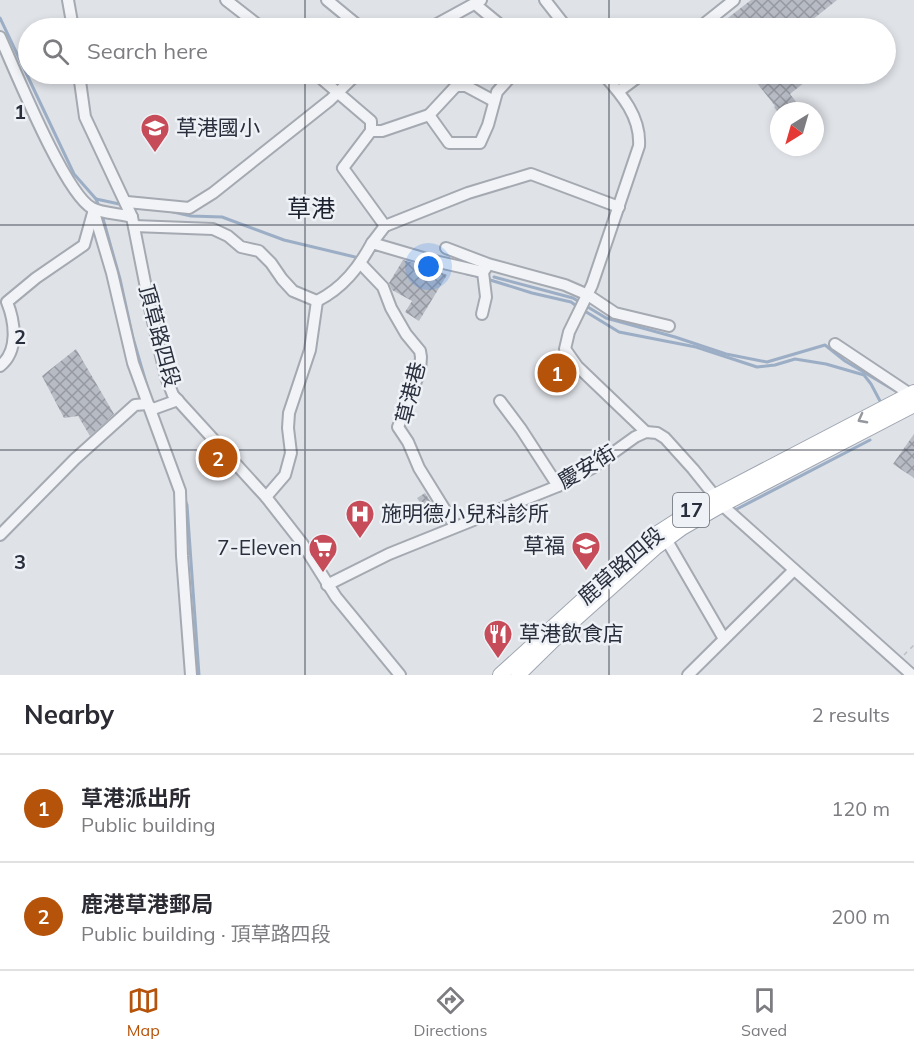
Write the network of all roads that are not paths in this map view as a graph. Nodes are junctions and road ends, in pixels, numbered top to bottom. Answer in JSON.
{"nodes":[{"id":1,"x":68,"y":0,"type":"edge"},
{"id":2,"x":226,"y":0,"type":"edge"},
{"id":3,"x":327,"y":0,"type":"edge"},
{"id":4,"x":545,"y":0,"type":"edge"},
{"id":5,"x":734,"y":0,"type":"edge"},
{"id":6,"x":478,"y":2,"type":"edge"},
{"id":7,"x":71,"y":18,"type":"edge"},
{"id":8,"x":249,"y":18,"type":"edge"},
{"id":9,"x":350,"y":18,"type":"edge"},
{"id":10,"x":448,"y":18,"type":"edge"},
{"id":11,"x":494,"y":18,"type":"edge"},
{"id":12,"x":559,"y":18,"type":"edge"},
{"id":13,"x":712,"y":18,"type":"edge"},
{"id":14,"x":0,"y":37,"type":"edge"},
{"id":15,"x":18,"y":76,"type":"edge"},
{"id":16,"x":22,"y":84,"type":"edge"},
{"id":17,"x":80,"y":84,"type":"edge"},
{"id":18,"x":329,"y":84,"type":"edge"},
{"id":19,"x":347,"y":84,"type":"edge"},
{"id":20,"x":504,"y":84,"type":"edge"},
{"id":21,"x":612,"y":84,"type":"edge"},
{"id":22,"x":628,"y":84,"type":"edge"},
{"id":23,"x":619,"y":91,"type":"junction"},
{"id":24,"x":339,"y":92,"type":"junction"},
{"id":25,"x":494,"y":101,"type":"junction"},
{"id":26,"x":429,"y":114,"type":"junction"},
{"id":27,"x":371,"y":131,"type":"junction"},
{"id":28,"x":127,"y":202,"type":"junction"},
{"id":29,"x":619,"y":207,"type":"junction"},
{"id":30,"x":93,"y":209,"type":"junction"},
{"id":31,"x":133,"y":221,"type":"junction"},
{"id":32,"x":386,"y":226,"type":"junction"},
{"id":33,"x":372,"y":243,"type":"junction"},
{"id":34,"x":446,"y":248,"type":"dead end"},
{"id":35,"x":361,"y":264,"type":"junction"},
{"id":36,"x":486,"y":268,"type":"junction"},
{"id":37,"x":587,"y":298,"type":"junction"},
{"id":38,"x":317,"y":301,"type":"junction"},
{"id":39,"x":3,"y":304,"type":"edge"},
{"id":40,"x":482,"y":314,"type":"dead end"},
{"id":41,"x":669,"y":326,"type":"dead end"},
{"id":42,"x":835,"y":344,"type":"dead end"},
{"id":43,"x":0,"y":366,"type":"edge"},
{"id":44,"x":913,"y":397,"type":"edge"},
{"id":45,"x":178,"y":400,"type":"junction"},
{"id":46,"x":500,"y":401,"type":"dead end"},
{"id":47,"x":147,"y":404,"type":"junction"},
{"id":48,"x":646,"y":432,"type":"junction"},
{"id":49,"x":558,"y":486,"type":"junction"},
{"id":50,"x":266,"y":497,"type":"junction"},
{"id":51,"x":718,"y":500,"type":"junction"},
{"id":52,"x":455,"y":526,"type":"junction"},
{"id":53,"x":0,"y":535,"type":"edge"},
{"id":54,"x":666,"y":539,"type":"junction"},
{"id":55,"x":794,"y":570,"type":"junction"},
{"id":56,"x":327,"y":585,"type":"junction"},
{"id":57,"x":724,"y":639,"type":"junction"},
{"id":58,"x":191,"y":675,"type":"edge"},
{"id":59,"x":400,"y":675,"type":"edge"},
{"id":60,"x":500,"y":675,"type":"edge"},
{"id":61,"x":518,"y":675,"type":"edge"},
{"id":62,"x":688,"y":675,"type":"edge"},
{"id":63,"x":912,"y":675,"type":"edge"}],
"edges":[{"from":1,"to":7,"type":"street"},
{"from":2,"to":8,"type":"street"},
{"from":3,"to":9,"type":"street"},
{"from":4,"to":12,"type":"street"},
{"from":5,"to":13,"type":"street"},
{"from":6,"to":10,"type":"street"},
{"from":6,"to":11,"type":"street"},
{"from":14,"to":15,"type":"street"},
{"from":16,"to":30,"type":"street"},
{"from":17,"to":28,"type":"street","name":"頂草路四段"},
{"from":18,"to":24,"type":"street"},
{"from":19,"to":24,"type":"street"},
{"from":20,"to":25,"type":"street"},
{"from":21,"to":23,"type":"street"},
{"from":22,"to":23,"type":"street"},
{"from":23,"to":29,"type":"street"},
{"from":24,"to":27,"type":"street"},
{"from":24,"to":28,"type":"street"},
{"from":25,"to":26,"type":"street"},
{"from":25,"to":26,"type":"street"},
{"from":26,"to":27,"type":"street"},
{"from":27,"to":32,"type":"street"},
{"from":28,"to":31,"type":"street","name":"頂草路四段"},
{"from":29,"to":32,"type":"street"},
{"from":29,"to":37,"type":"street"},
{"from":30,"to":31,"type":"street"},
{"from":30,"to":39,"type":"street"},
{"from":30,"to":47,"type":"street"},
{"from":31,"to":38,"type":"street"},
{"from":31,"to":45,"type":"street","name":"頂草路四段"},
{"from":32,"to":33,"type":"street"},
{"from":33,"to":35,"type":"street"},
{"from":33,"to":36,"type":"street"},
{"from":34,"to":36,"type":"street"},
{"from":35,"to":38,"type":"street"},
{"from":35,"to":52,"type":"street","name":"草港巷"},
{"from":36,"to":37,"type":"street"},
{"from":36,"to":40,"type":"street"},
{"from":37,"to":41,"type":"street"},
{"from":37,"to":48,"type":"street"},
{"from":38,"to":50,"type":"street"},
{"from":39,"to":43,"type":"street"},
{"from":42,"to":44,"type":"street"},
{"from":44,"to":51,"type":"main road","name":"鹿草路四段","number":"17"},
{"from":45,"to":47,"type":"street"},
{"from":45,"to":50,"type":"street","name":"頂草路四段"},
{"from":46,"to":49,"type":"street"},
{"from":47,"to":53,"type":"street"},
{"from":47,"to":58,"type":"street"},
{"from":48,"to":49,"type":"street","name":"慶安街"},
{"from":48,"to":51,"type":"street"},
{"from":49,"to":52,"type":"street","name":"慶安街"},
{"from":50,"to":56,"type":"street","name":"頂草路四段"},
{"from":51,"to":54,"type":"main road","name":"鹿草路四段","number":"17"},
{"from":51,"to":55,"type":"street"},
{"from":51,"to":60,"type":"main road","name":"鹿草路四段","number":"17"},
{"from":52,"to":56,"type":"street","name":"慶安街"},
{"from":54,"to":57,"type":"street"},
{"from":54,"to":61,"type":"main road","name":"鹿草路四段","number":"17"},
{"from":55,"to":57,"type":"street"},
{"from":55,"to":63,"type":"street"},
{"from":56,"to":59,"type":"street","name":"頂草路四段"},
{"from":57,"to":62,"type":"street"}]}
